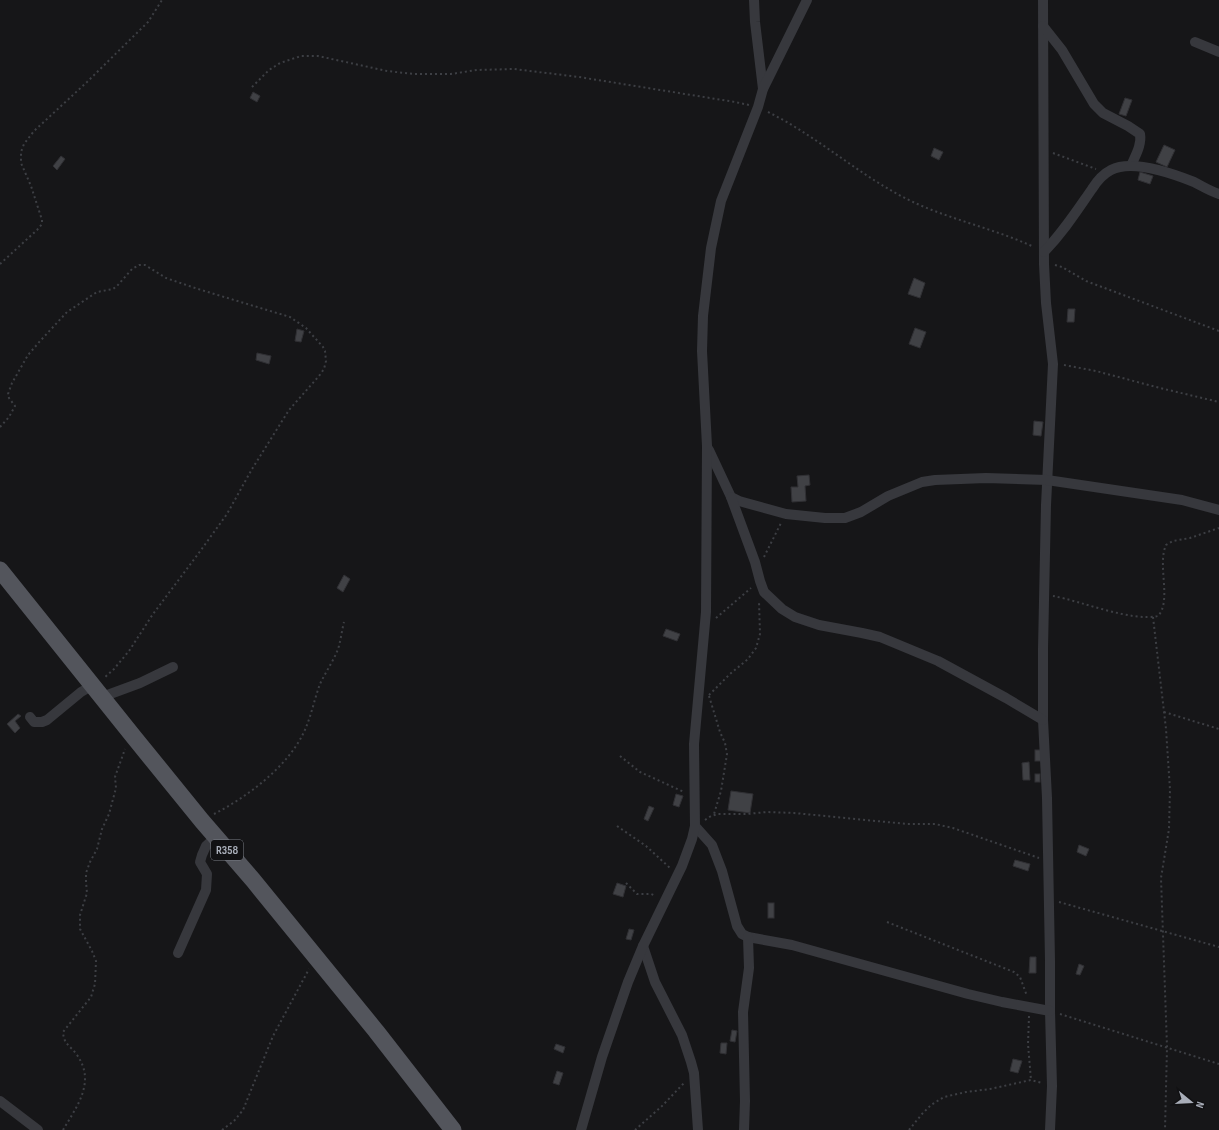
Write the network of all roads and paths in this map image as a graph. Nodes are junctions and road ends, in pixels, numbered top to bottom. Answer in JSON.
{"nodes":[{"id":1,"x":162,"y":0,"type":"edge"},
{"id":2,"x":754,"y":0,"type":"edge"},
{"id":3,"x":807,"y":0,"type":"edge"},
{"id":4,"x":1043,"y":0,"type":"edge"},
{"id":5,"x":1043,"y":26,"type":"junction"},
{"id":6,"x":1195,"y":42,"type":"dead end"},
{"id":7,"x":1219,"y":52,"type":"edge"},
{"id":8,"x":252,"y":87,"type":"dead end"},
{"id":9,"x":763,"y":89,"type":"junction"},
{"id":10,"x":758,"y":107,"type":"junction"},
{"id":11,"x":1044,"y":150,"type":"junction"},
{"id":12,"x":1131,"y":166,"type":"junction"},
{"id":13,"x":1107,"y":173,"type":"junction"},
{"id":14,"x":1219,"y":194,"type":"edge"},
{"id":15,"x":1044,"y":252,"type":"junction"},
{"id":16,"x":0,"y":264,"type":"edge"},
{"id":17,"x":1044,"y":264,"type":"junction"},
{"id":18,"x":1219,"y":331,"type":"edge"},
{"id":19,"x":1053,"y":364,"type":"junction"},
{"id":20,"x":1219,"y":402,"type":"edge"},
{"id":21,"x":0,"y":426,"type":"edge"},
{"id":22,"x":707,"y":446,"type":"junction"},
{"id":23,"x":1047,"y":480,"type":"junction"},
{"id":24,"x":731,"y":497,"type":"junction"},
{"id":25,"x":1219,"y":510,"type":"edge"},
{"id":26,"x":786,"y":514,"type":"junction"},
{"id":27,"x":1219,"y":528,"type":"edge"},
{"id":28,"x":0,"y":570,"type":"edge"},
{"id":29,"x":757,"y":580,"type":"junction"},
{"id":30,"x":1044,"y":594,"type":"junction"},
{"id":31,"x":1153,"y":617,"type":"junction"},
{"id":32,"x":344,"y":622,"type":"dead end"},
{"id":33,"x":705,"y":627,"type":"junction"},
{"id":34,"x":173,"y":667,"type":"dead end"},
{"id":35,"x":98,"y":691,"type":"junction"},
{"id":36,"x":709,"y":695,"type":"junction"},
{"id":37,"x":697,"y":706,"type":"junction"},
{"id":38,"x":1164,"y":712,"type":"junction"},
{"id":39,"x":30,"y":717,"type":"dead end"},
{"id":40,"x":1043,"y":720,"type":"junction"},
{"id":41,"x":1219,"y":729,"type":"edge"},
{"id":42,"x":133,"y":736,"type":"junction"},
{"id":43,"x":620,"y":756,"type":"dead end"},
{"id":44,"x":694,"y":796,"type":"junction"},
{"id":45,"x":714,"y":814,"type":"junction"},
{"id":46,"x":202,"y":821,"type":"junction"},
{"id":47,"x":617,"y":826,"type":"dead end"},
{"id":48,"x":697,"y":828,"type":"junction"},
{"id":49,"x":216,"y":837,"type":"junction"},
{"id":50,"x":1047,"y":861,"type":"junction"},
{"id":51,"x":677,"y":876,"type":"junction"},
{"id":52,"x":626,"y":883,"type":"dead end"},
{"id":53,"x":1049,"y":899,"type":"junction"},
{"id":54,"x":666,"y":900,"type":"junction"},
{"id":55,"x":887,"y":922,"type":"dead end"},
{"id":56,"x":1162,"y":932,"type":"junction"},
{"id":57,"x":748,"y":938,"type":"junction"},
{"id":58,"x":643,"y":946,"type":"junction"},
{"id":59,"x":1219,"y":947,"type":"edge"},
{"id":60,"x":178,"y":953,"type":"dead end"},
{"id":61,"x":315,"y":957,"type":"junction"},
{"id":62,"x":1029,"y":1008,"type":"junction"},
{"id":63,"x":1050,"y":1011,"type":"junction"},
{"id":64,"x":1167,"y":1047,"type":"junction"},
{"id":65,"x":1219,"y":1064,"type":"edge"},
{"id":66,"x":694,"y":1073,"type":"junction"},
{"id":67,"x":1031,"y":1080,"type":"junction"},
{"id":68,"x":1052,"y":1086,"type":"junction"},
{"id":69,"x":0,"y":1101,"type":"edge"},
{"id":70,"x":38,"y":1130,"type":"edge"},
{"id":71,"x":63,"y":1130,"type":"edge"},
{"id":72,"x":222,"y":1130,"type":"edge"},
{"id":73,"x":453,"y":1130,"type":"edge"},
{"id":74,"x":581,"y":1130,"type":"edge"},
{"id":75,"x":635,"y":1130,"type":"edge"},
{"id":76,"x":698,"y":1130,"type":"edge"},
{"id":77,"x":744,"y":1130,"type":"edge"},
{"id":78,"x":909,"y":1130,"type":"edge"},
{"id":79,"x":1050,"y":1130,"type":"edge"},
{"id":80,"x":1165,"y":1130,"type":"edge"}],
"edges":[{"from":1,"to":16,"type":"path"},
{"from":2,"to":9,"type":"street"},
{"from":3,"to":9,"type":"street"},
{"from":4,"to":5,"type":"street"},
{"from":5,"to":11,"type":"street"},
{"from":5,"to":12,"type":"street"},
{"from":6,"to":7,"type":"street"},
{"from":8,"to":10,"type":"path"},
{"from":9,"to":10,"type":"street"},
{"from":10,"to":15,"type":"path"},
{"from":10,"to":22,"type":"street"},
{"from":11,"to":13,"type":"path"},
{"from":11,"to":15,"type":"street"},
{"from":12,"to":13,"type":"street"},
{"from":12,"to":14,"type":"street"},
{"from":13,"to":15,"type":"street"},
{"from":15,"to":17,"type":"street"},
{"from":17,"to":18,"type":"path"},
{"from":17,"to":19,"type":"street"},
{"from":19,"to":20,"type":"path"},
{"from":19,"to":23,"type":"street"},
{"from":21,"to":35,"type":"path"},
{"from":22,"to":24,"type":"street"},
{"from":22,"to":33,"type":"street"},
{"from":23,"to":25,"type":"street"},
{"from":23,"to":26,"type":"street"},
{"from":23,"to":30,"type":"street"},
{"from":24,"to":26,"type":"street"},
{"from":24,"to":29,"type":"street"},
{"from":26,"to":29,"type":"path"},
{"from":27,"to":31,"type":"path"},
{"from":28,"to":35,"type":"main road","number":"R358"},
{"from":29,"to":33,"type":"path"},
{"from":29,"to":36,"type":"path"},
{"from":29,"to":40,"type":"street"},
{"from":30,"to":31,"type":"path"},
{"from":30,"to":40,"type":"street"},
{"from":31,"to":38,"type":"path"},
{"from":32,"to":46,"type":"path"},
{"from":33,"to":37,"type":"street"},
{"from":34,"to":35,"type":"street"},
{"from":35,"to":39,"type":"street"},
{"from":35,"to":42,"type":"main road","number":"R358"},
{"from":36,"to":37,"type":"path"},
{"from":36,"to":45,"type":"path"},
{"from":37,"to":44,"type":"street"},
{"from":38,"to":41,"type":"path"},
{"from":38,"to":56,"type":"path"},
{"from":40,"to":50,"type":"street"},
{"from":42,"to":46,"type":"main road","number":"R358"},
{"from":42,"to":71,"type":"path"},
{"from":43,"to":44,"type":"path"},
{"from":44,"to":48,"type":"street"},
{"from":45,"to":48,"type":"path"},
{"from":45,"to":50,"type":"path"},
{"from":46,"to":49,"type":"main road","number":"R358"},
{"from":47,"to":51,"type":"path"},
{"from":48,"to":51,"type":"street"},
{"from":48,"to":57,"type":"street"},
{"from":49,"to":60,"type":"street"},
{"from":49,"to":61,"type":"main road","number":"R358"},
{"from":50,"to":53,"type":"street"},
{"from":51,"to":54,"type":"street"},
{"from":52,"to":54,"type":"path"},
{"from":53,"to":56,"type":"path"},
{"from":53,"to":63,"type":"street"},
{"from":54,"to":58,"type":"street"},
{"from":55,"to":62,"type":"path"},
{"from":56,"to":59,"type":"path"},
{"from":56,"to":64,"type":"path"},
{"from":57,"to":62,"type":"street"},
{"from":57,"to":77,"type":"street"},
{"from":58,"to":66,"type":"street"},
{"from":58,"to":74,"type":"street"},
{"from":61,"to":72,"type":"path"},
{"from":61,"to":73,"type":"main road","number":"R358"},
{"from":62,"to":63,"type":"street"},
{"from":62,"to":67,"type":"path"},
{"from":63,"to":64,"type":"path"},
{"from":63,"to":68,"type":"street"},
{"from":64,"to":65,"type":"path"},
{"from":64,"to":80,"type":"path"},
{"from":66,"to":75,"type":"path"},
{"from":66,"to":76,"type":"street"},
{"from":67,"to":68,"type":"path"},
{"from":67,"to":78,"type":"path"},
{"from":68,"to":79,"type":"street"},
{"from":69,"to":70,"type":"street"}]}
